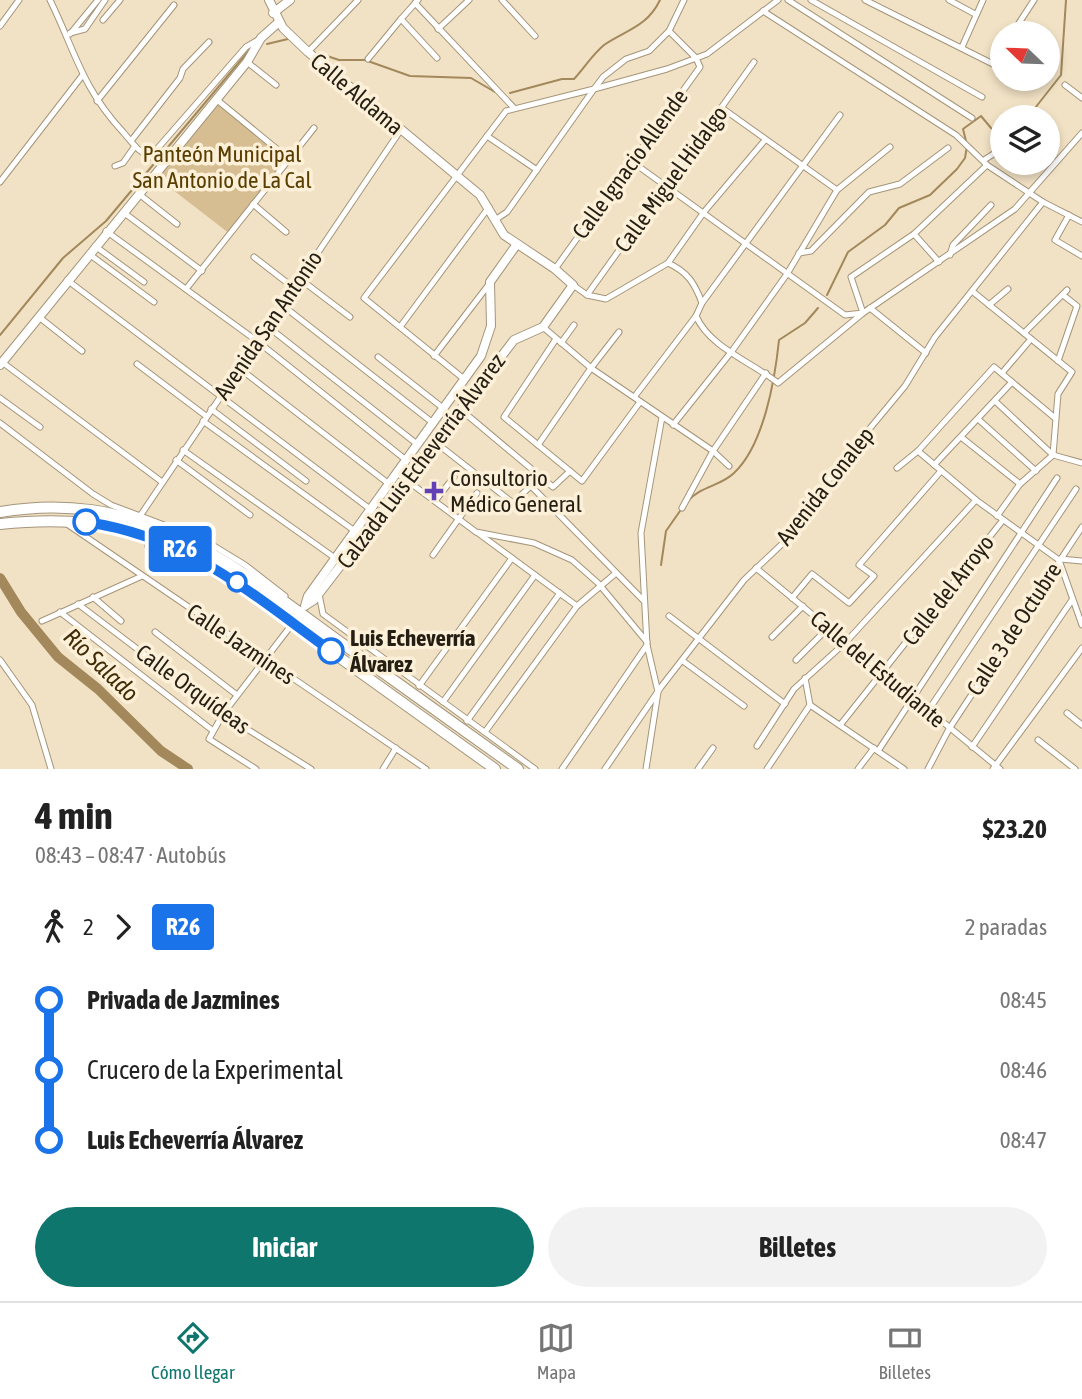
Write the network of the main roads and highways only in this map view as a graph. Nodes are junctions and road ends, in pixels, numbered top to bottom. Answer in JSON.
{"nodes":[{"id":1,"x":0,"y":512,"type":"edge"},
{"id":2,"x":0,"y":524,"type":"edge"},
{"id":3,"x":495,"y":769,"type":"edge"},
{"id":4,"x":518,"y":769,"type":"edge"}],
"edges":[{"from":1,"to":4,"type":"highway"},
{"from":2,"to":3,"type":"highway"}]}
